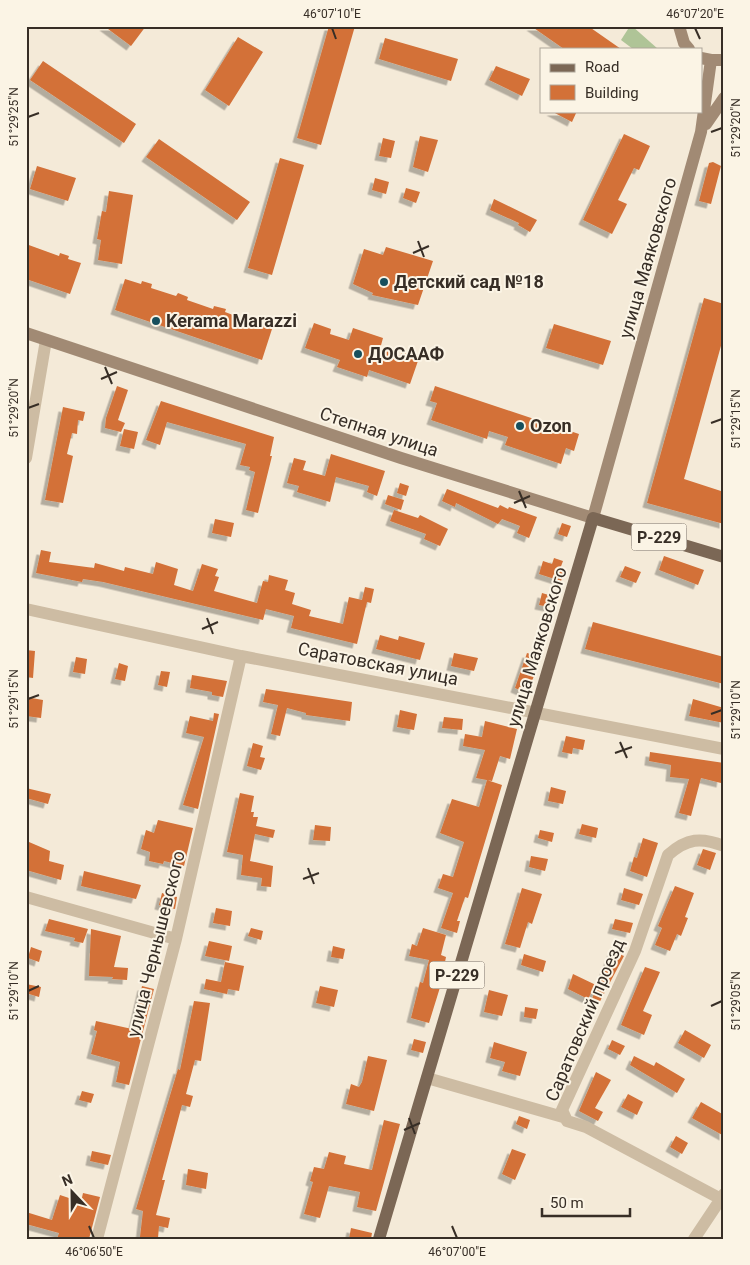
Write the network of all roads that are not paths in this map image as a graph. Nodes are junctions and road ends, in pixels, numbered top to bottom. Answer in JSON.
{"nodes":[{"id":1,"x":676,"y":29,"type":"edge"},
{"id":2,"x":688,"y":48,"type":"edge"},
{"id":3,"x":712,"y":59,"type":"edge"},
{"id":4,"x":724,"y":98,"type":"edge"},
{"id":5,"x":701,"y":132,"type":"junction"},
{"id":6,"x":26,"y":333,"type":"edge"},
{"id":7,"x":46,"y":340,"type":"junction"},
{"id":8,"x":26,"y":458,"type":"edge"},
{"id":9,"x":594,"y":518,"type":"junction"},
{"id":10,"x":724,"y":556,"type":"edge"},
{"id":11,"x":26,"y":609,"type":"edge"},
{"id":12,"x":241,"y":656,"type":"junction"},
{"id":13,"x":536,"y":712,"type":"junction"},
{"id":14,"x":724,"y":749,"type":"edge"},
{"id":15,"x":724,"y":846,"type":"edge"},
{"id":16,"x":26,"y":897,"type":"edge"},
{"id":17,"x":176,"y":939,"type":"junction"},
{"id":18,"x":426,"y":1078,"type":"junction"},
{"id":19,"x":563,"y":1117,"type":"junction"},
{"id":20,"x":722,"y":1196,"type":"edge"},
{"id":21,"x":97,"y":1239,"type":"edge"},
{"id":22,"x":379,"y":1239,"type":"edge"},
{"id":23,"x":694,"y":1239,"type":"edge"}],
"edges":[{"from":1,"to":2,"type":"street"},
{"from":3,"to":5,"type":"street","name":"улица Маяковского"},
{"from":4,"to":5,"type":"street"},
{"from":5,"to":9,"type":"street","name":"улица Маяковского"},
{"from":6,"to":7,"type":"street","name":"Степная улица"},
{"from":7,"to":8,"type":"street"},
{"from":7,"to":9,"type":"street","name":"Степная улица"},
{"from":9,"to":10,"type":"main road","name":"Степная улица","number":"Р-229"},
{"from":9,"to":13,"type":"main road","name":"улица Маяковского","number":"Р-229"},
{"from":11,"to":12,"type":"street","name":"Саратовская улица"},
{"from":12,"to":13,"type":"street","name":"Саратовская улица"},
{"from":12,"to":17,"type":"street","name":"улица Чернышевского"},
{"from":13,"to":14,"type":"street","name":"Саратовская улица"},
{"from":13,"to":18,"type":"main road","name":"улица Маяковского","number":"Р-229"},
{"from":15,"to":19,"type":"street","name":"Саратовский проезд"},
{"from":16,"to":17,"type":"street"},
{"from":17,"to":21,"type":"street","name":"улица Чернышевского"},
{"from":18,"to":19,"type":"street"},
{"from":18,"to":22,"type":"main road","name":"улица Маяковского","number":"Р-229"},
{"from":19,"to":20,"type":"street","name":"Саратовский проезд"},
{"from":20,"to":23,"type":"street"}]}
